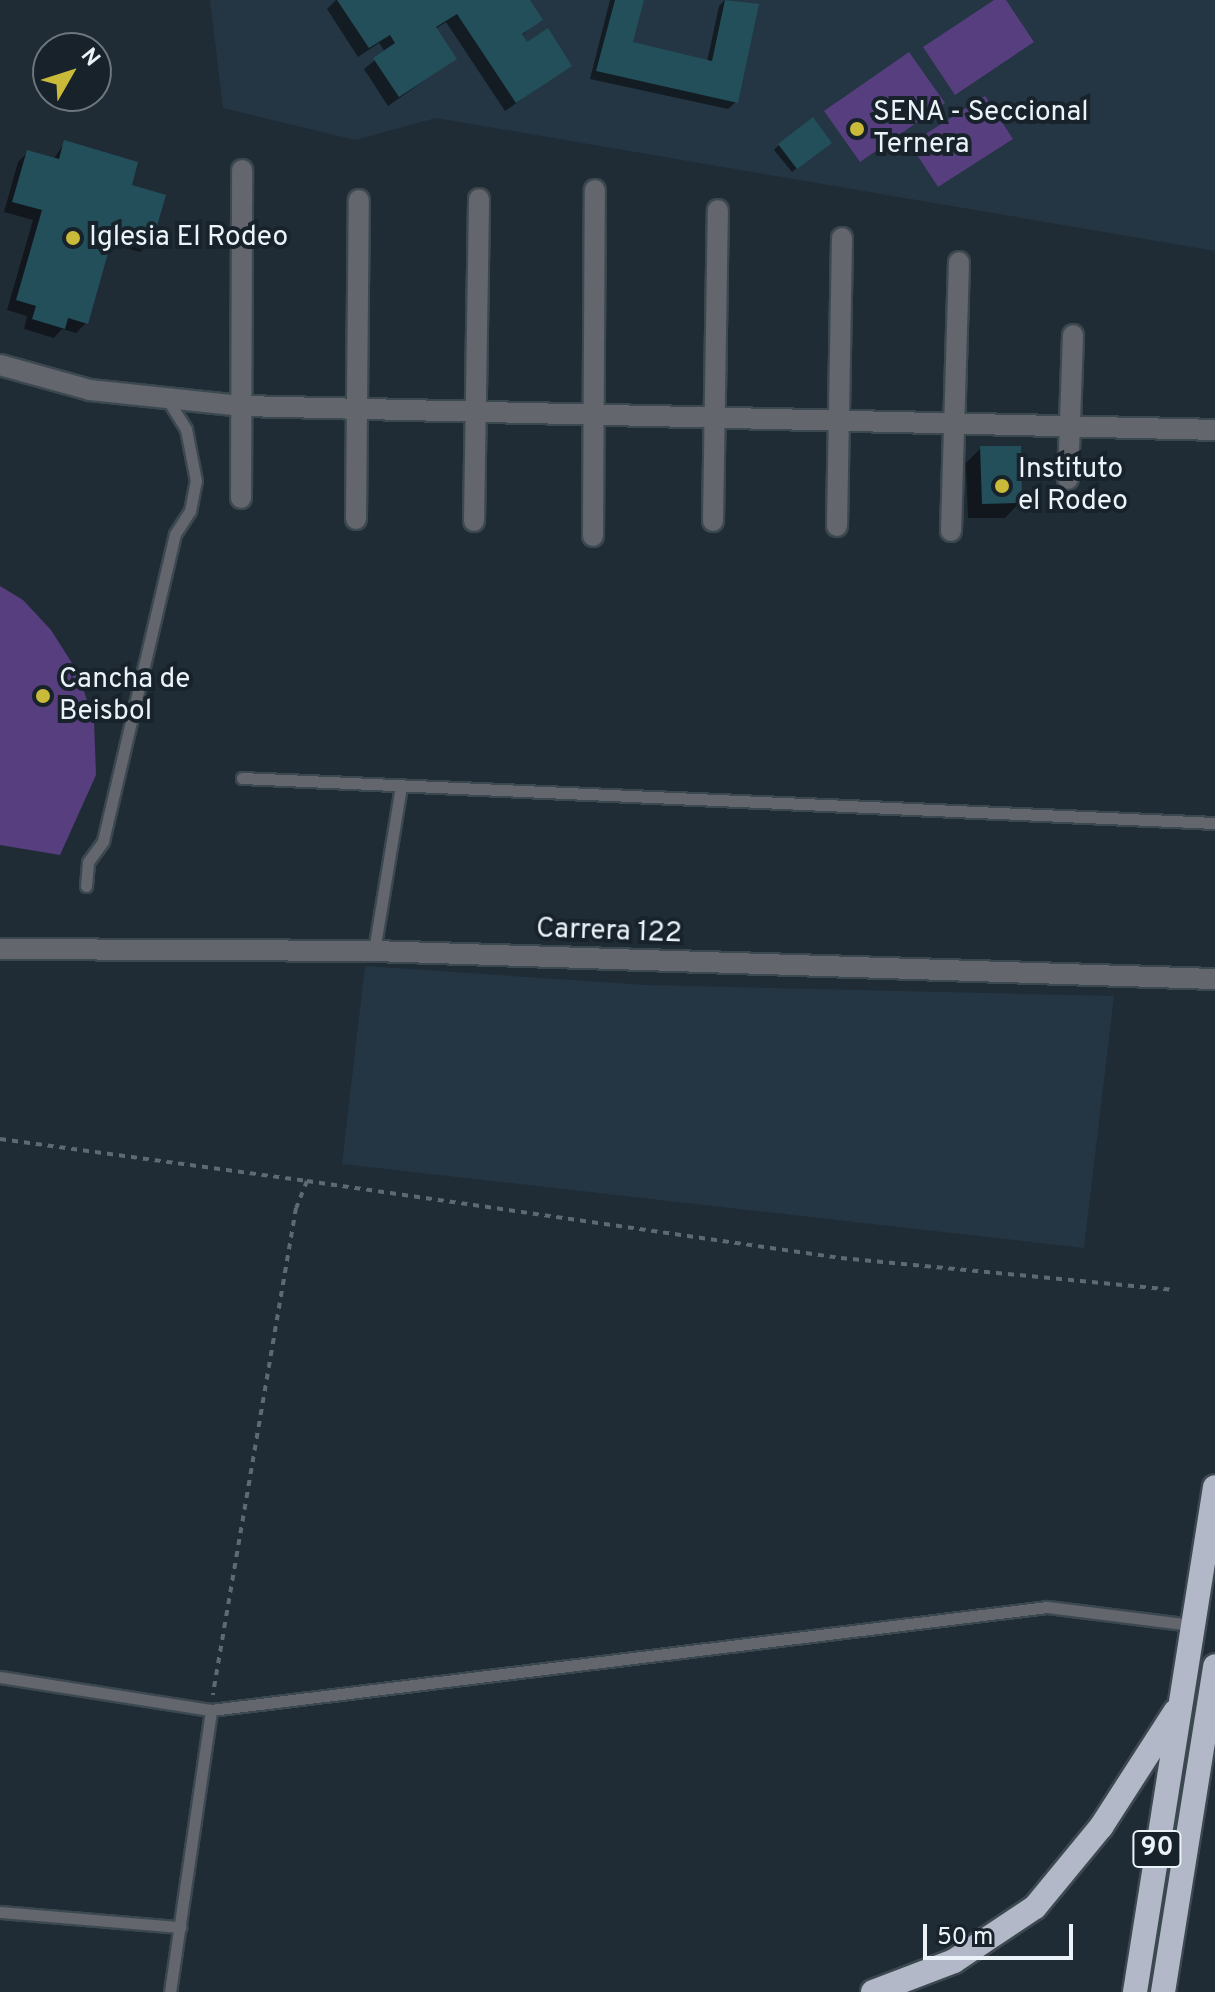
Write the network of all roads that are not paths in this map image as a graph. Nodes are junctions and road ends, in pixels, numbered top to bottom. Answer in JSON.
{"nodes":[{"id":1,"x":242,"y":170,"type":"dead end"},
{"id":2,"x":595,"y":190,"type":"dead end"},
{"id":3,"x":479,"y":199,"type":"dead end"},
{"id":4,"x":359,"y":200,"type":"dead end"},
{"id":5,"x":718,"y":210,"type":"dead end"},
{"id":6,"x":842,"y":238,"type":"dead end"},
{"id":7,"x":959,"y":262,"type":"dead end"},
{"id":8,"x":1073,"y":335,"type":"dead end"},
{"id":9,"x":0,"y":365,"type":"edge"},
{"id":10,"x":169,"y":402,"type":"junction"},
{"id":11,"x":243,"y":406,"type":"junction"},
{"id":12,"x":360,"y":409,"type":"junction"},
{"id":13,"x":476,"y":412,"type":"junction"},
{"id":14,"x":592,"y":415,"type":"junction"},
{"id":15,"x":716,"y":418,"type":"junction"},
{"id":16,"x":841,"y":421,"type":"junction"},
{"id":17,"x":953,"y":424,"type":"junction"},
{"id":18,"x":1069,"y":426,"type":"junction"},
{"id":19,"x":1215,"y":430,"type":"edge"},
{"id":20,"x":1068,"y":479,"type":"dead end"},
{"id":21,"x":241,"y":498,"type":"dead end"},
{"id":22,"x":356,"y":519,"type":"dead end"},
{"id":23,"x":474,"y":521,"type":"dead end"},
{"id":24,"x":713,"y":521,"type":"dead end"},
{"id":25,"x":837,"y":526,"type":"dead end"},
{"id":26,"x":951,"y":531,"type":"dead end"},
{"id":27,"x":593,"y":536,"type":"dead end"},
{"id":28,"x":242,"y":778,"type":"dead end"},
{"id":29,"x":401,"y":786,"type":"junction"},
{"id":30,"x":1215,"y":823,"type":"edge"},
{"id":31,"x":86,"y":886,"type":"dead end"},
{"id":32,"x":0,"y":949,"type":"edge"},
{"id":33,"x":374,"y":951,"type":"junction"},
{"id":34,"x":1215,"y":979,"type":"edge"},
{"id":35,"x":1215,"y":1487,"type":"edge"},
{"id":36,"x":1192,"y":1625,"type":"junction"},
{"id":37,"x":1215,"y":1666,"type":"edge"},
{"id":38,"x":0,"y":1677,"type":"edge"},
{"id":39,"x":1179,"y":1706,"type":"junction"},
{"id":40,"x":211,"y":1710,"type":"junction"},
{"id":41,"x":1202,"y":1735,"type":"junction"},
{"id":42,"x":1215,"y":1774,"type":"edge"},
{"id":43,"x":0,"y":1912,"type":"edge"},
{"id":44,"x":180,"y":1927,"type":"junction"},
{"id":45,"x":170,"y":1992,"type":"edge"},
{"id":46,"x":873,"y":1992,"type":"edge"},
{"id":47,"x":1135,"y":1992,"type":"edge"},
{"id":48,"x":1163,"y":1992,"type":"edge"}],
"edges":[{"from":1,"to":11,"type":"street"},
{"from":2,"to":14,"type":"street"},
{"from":3,"to":13,"type":"street"},
{"from":4,"to":12,"type":"street"},
{"from":5,"to":15,"type":"street"},
{"from":6,"to":16,"type":"street"},
{"from":7,"to":17,"type":"street"},
{"from":8,"to":18,"type":"street"},
{"from":9,"to":10,"type":"street"},
{"from":10,"to":11,"type":"street"},
{"from":10,"to":31,"type":"lane"},
{"from":11,"to":12,"type":"street"},
{"from":11,"to":21,"type":"street"},
{"from":12,"to":13,"type":"street"},
{"from":12,"to":22,"type":"street"},
{"from":13,"to":14,"type":"street"},
{"from":13,"to":23,"type":"street"},
{"from":14,"to":15,"type":"street"},
{"from":14,"to":27,"type":"street"},
{"from":15,"to":16,"type":"street"},
{"from":15,"to":24,"type":"street"},
{"from":16,"to":17,"type":"street"},
{"from":16,"to":25,"type":"street"},
{"from":17,"to":18,"type":"street"},
{"from":17,"to":26,"type":"street"},
{"from":18,"to":19,"type":"street"},
{"from":18,"to":20,"type":"street"},
{"from":28,"to":29,"type":"lane"},
{"from":29,"to":30,"type":"lane"},
{"from":29,"to":33,"type":"lane"},
{"from":32,"to":33,"type":"street","name":"Carrera 122"},
{"from":33,"to":34,"type":"street","name":"Carrera 122"},
{"from":35,"to":36,"type":"highway","number":"90"},
{"from":36,"to":39,"type":"highway","number":"90"},
{"from":36,"to":40,"type":"lane"},
{"from":37,"to":41,"type":"highway","number":"90"},
{"from":38,"to":40,"type":"lane"},
{"from":39,"to":46,"type":"highway"},
{"from":39,"to":47,"type":"highway","number":"90"},
{"from":40,"to":44,"type":"lane"},
{"from":41,"to":42,"type":"highway"},
{"from":41,"to":48,"type":"highway","number":"90"},
{"from":43,"to":44,"type":"lane"},
{"from":44,"to":45,"type":"lane"}]}
